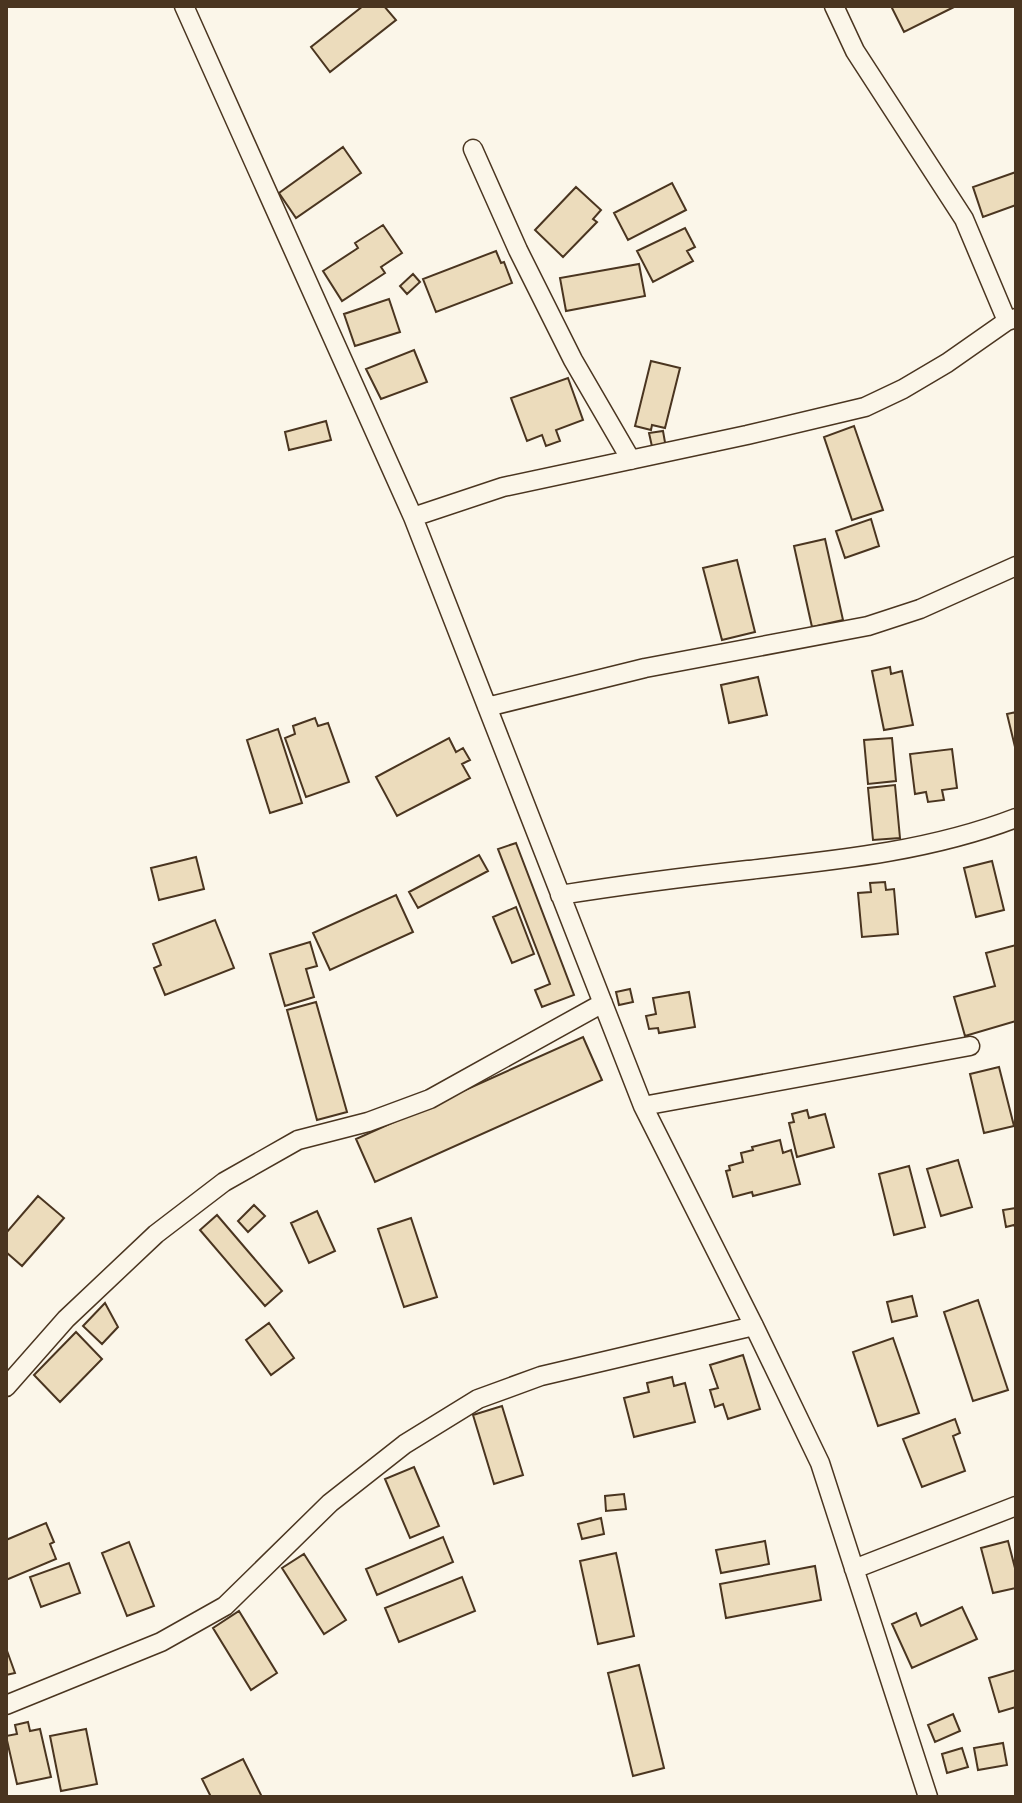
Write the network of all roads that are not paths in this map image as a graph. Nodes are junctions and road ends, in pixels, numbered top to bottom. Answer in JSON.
{"nodes":[{"id":1,"x":184,"y":6,"type":"edge"},
{"id":2,"x":834,"y":6,"type":"edge"},
{"id":3,"x":473,"y":149,"type":"dead end"},
{"id":4,"x":1012,"y":320,"type":"edge"},
{"id":5,"x":631,"y":460,"type":"junction"},
{"id":6,"x":413,"y":517,"type":"junction"},
{"id":7,"x":1016,"y":566,"type":"edge"},
{"id":8,"x":487,"y":707,"type":"junction"},
{"id":9,"x":1016,"y":818,"type":"edge"},
{"id":10,"x":560,"y":895,"type":"junction"},
{"id":11,"x":603,"y":1003,"type":"junction"},
{"id":12,"x":970,"y":1046,"type":"dead end"},
{"id":13,"x":643,"y":1106,"type":"junction"},
{"id":14,"x":754,"y":1326,"type":"junction"},
{"id":15,"x":6,"y":1387,"type":"edge"},
{"id":16,"x":1016,"y":1506,"type":"edge"},
{"id":17,"x":854,"y":1569,"type":"junction"},
{"id":18,"x":6,"y":1705,"type":"edge"},
{"id":19,"x":928,"y":1797,"type":"edge"}],
"edges":[{"from":1,"to":6,"type":"street"},
{"from":2,"to":4,"type":"street"},
{"from":3,"to":5,"type":"street"},
{"from":4,"to":5,"type":"street"},
{"from":5,"to":6,"type":"street"},
{"from":6,"to":8,"type":"street"},
{"from":7,"to":8,"type":"street"},
{"from":8,"to":10,"type":"street"},
{"from":9,"to":10,"type":"street"},
{"from":10,"to":11,"type":"street"},
{"from":11,"to":13,"type":"street"},
{"from":11,"to":15,"type":"street"},
{"from":12,"to":13,"type":"street"},
{"from":13,"to":14,"type":"street"},
{"from":14,"to":17,"type":"street"},
{"from":14,"to":18,"type":"street"},
{"from":16,"to":17,"type":"street"},
{"from":17,"to":19,"type":"street"}]}
